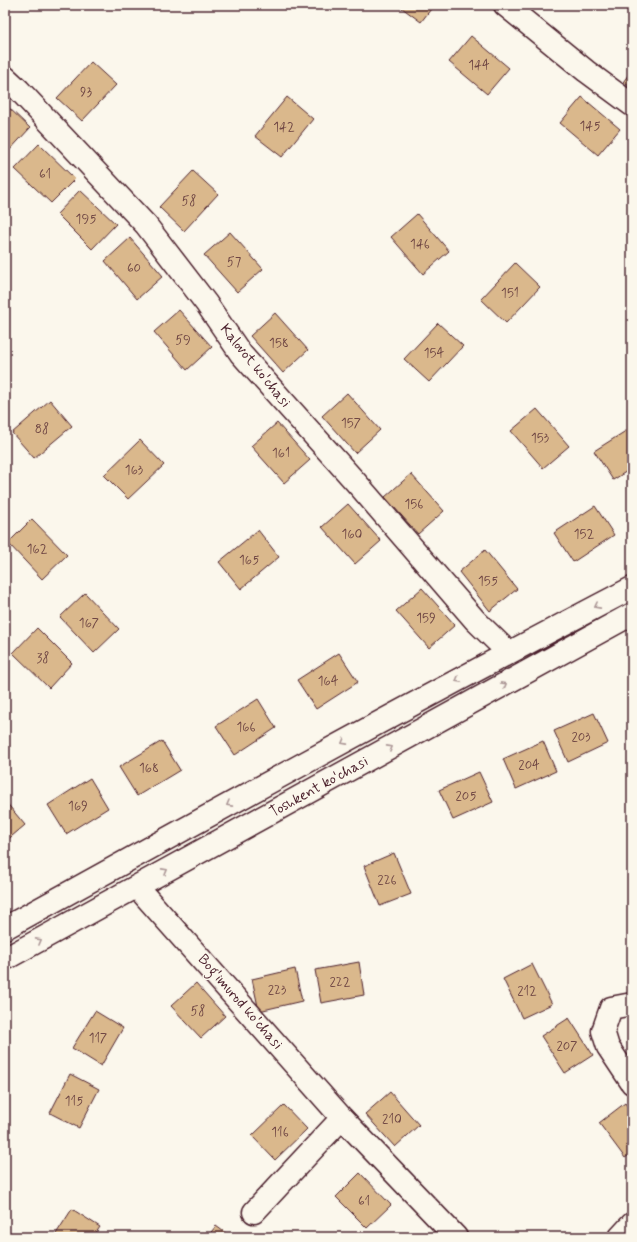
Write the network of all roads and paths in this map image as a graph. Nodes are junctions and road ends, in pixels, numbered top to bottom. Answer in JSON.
{"nodes":[{"id":1,"x":505,"y":5,"type":"edge"},
{"id":2,"x":5,"y":77,"type":"edge"},
{"id":3,"x":632,"y":105,"type":"edge"},
{"id":4,"x":632,"y":588,"type":"edge"},
{"id":5,"x":632,"y":614,"type":"edge"},
{"id":6,"x":508,"y":652,"type":"junction"},
{"id":7,"x":137,"y":887,"type":"junction"},
{"id":8,"x":5,"y":928,"type":"edge"},
{"id":9,"x":5,"y":959,"type":"edge"},
{"id":10,"x":632,"y":1004,"type":"edge"},
{"id":11,"x":632,"y":1083,"type":"edge"},
{"id":12,"x":342,"y":1118,"type":"junction"},
{"id":13,"x":254,"y":1212,"type":"dead end"},
{"id":14,"x":632,"y":1224,"type":"edge"},
{"id":15,"x":456,"y":1237,"type":"edge"},
{"id":16,"x":620,"y":1237,"type":"edge"}],
"edges":[{"from":1,"to":3,"type":"main road"},
{"from":2,"to":6,"type":"main road","name":"Kalovot ko'chasi"},
{"from":4,"to":6,"type":"main road","name":"Toshkent ko'chasi","one_way":true},
{"from":7,"to":5,"type":"main road","name":"Toshkent ko'chasi","one_way":true},
{"from":6,"to":8,"type":"main road","name":"Toshkent ko'chasi","one_way":true},
{"from":9,"to":7,"type":"main road","name":"Toshkent ko'chasi","one_way":true},
{"from":7,"to":12,"type":"main road","name":"Bog'imurod ko'chasi"},
{"from":10,"to":11,"type":"main road"},
{"from":12,"to":13,"type":"main road"},
{"from":12,"to":15,"type":"main road","name":"Bog'imurod ko'chasi"},
{"from":14,"to":16,"type":"main road"}]}
